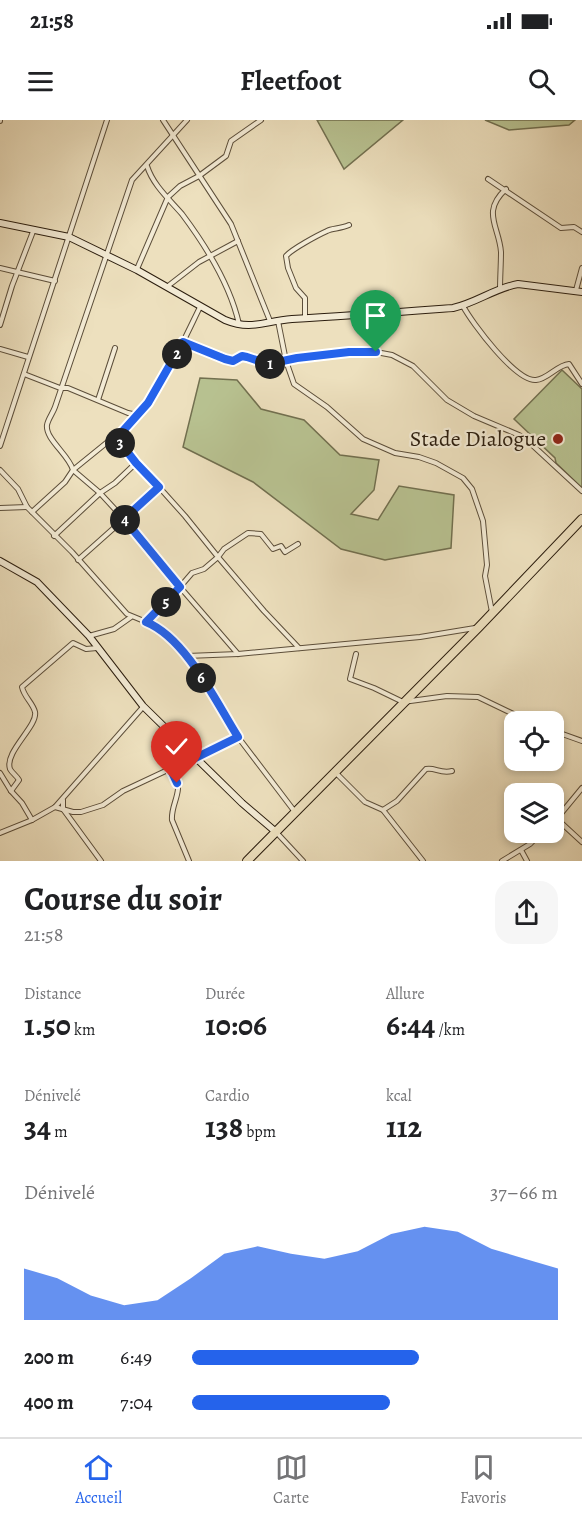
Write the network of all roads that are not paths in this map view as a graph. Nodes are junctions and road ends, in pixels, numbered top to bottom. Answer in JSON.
{"nodes":[{"id":1,"x":107,"y":120,"type":"edge"},
{"id":2,"x":163,"y":120,"type":"edge"},
{"id":3,"x":187,"y":120,"type":"edge"},
{"id":4,"x":261,"y":120,"type":"edge"},
{"id":5,"x":174,"y":135,"type":"junction"},
{"id":6,"x":147,"y":166,"type":"junction"},
{"id":7,"x":200,"y":176,"type":"junction"},
{"id":8,"x":488,"y":178,"type":"dead end"},
{"id":9,"x":506,"y":189,"type":"junction"},
{"id":10,"x":168,"y":197,"type":"junction"},
{"id":11,"x":0,"y":223,"type":"edge"},
{"id":12,"x":349,"y":225,"type":"dead end"},
{"id":13,"x":34,"y":228,"type":"junction"},
{"id":14,"x":582,"y":232,"type":"edge"},
{"id":15,"x":69,"y":237,"type":"junction"},
{"id":16,"x":238,"y":242,"type":"junction"},
{"id":17,"x":107,"y":255,"type":"junction"},
{"id":18,"x":210,"y":256,"type":"junction"},
{"id":19,"x":0,"y":268,"type":"edge"},
{"id":20,"x":582,"y":268,"type":"edge"},
{"id":21,"x":137,"y":270,"type":"junction"},
{"id":22,"x":18,"y":273,"type":"junction"},
{"id":23,"x":55,"y":281,"type":"junction"},
{"id":24,"x":167,"y":287,"type":"junction"},
{"id":25,"x":500,"y":290,"type":"junction"},
{"id":26,"x":579,"y":291,"type":"edge"},
{"id":27,"x":200,"y":306,"type":"junction"},
{"id":28,"x":462,"y":306,"type":"junction"},
{"id":29,"x":305,"y":318,"type":"junction"},
{"id":30,"x":274,"y":321,"type":"junction"},
{"id":31,"x":0,"y":325,"type":"edge"},
{"id":32,"x":239,"y":326,"type":"junction"},
{"id":33,"x":183,"y":342,"type":"junction"},
{"id":34,"x":115,"y":348,"type":"dead end"},
{"id":35,"x":0,"y":349,"type":"edge"},
{"id":36,"x":28,"y":357,"type":"junction"},
{"id":37,"x":286,"y":361,"type":"junction"},
{"id":38,"x":24,"y":374,"type":"junction"},
{"id":39,"x":582,"y":384,"type":"edge"},
{"id":40,"x":60,"y":388,"type":"junction"},
{"id":41,"x":98,"y":400,"type":"junction"},
{"id":42,"x":137,"y":414,"type":"junction"},
{"id":43,"x":126,"y":427,"type":"junction"},
{"id":44,"x":0,"y":446,"type":"edge"},
{"id":45,"x":136,"y":463,"type":"junction"},
{"id":46,"x":0,"y":470,"type":"edge"},
{"id":47,"x":73,"y":470,"type":"junction"},
{"id":48,"x":159,"y":487,"type":"junction"},
{"id":49,"x":582,"y":491,"type":"edge"},
{"id":50,"x":100,"y":494,"type":"junction"},
{"id":51,"x":27,"y":507,"type":"junction"},
{"id":52,"x":0,"y":508,"type":"edge"},
{"id":53,"x":32,"y":512,"type":"junction"},
{"id":54,"x":124,"y":519,"type":"junction"},
{"id":55,"x":582,"y":519,"type":"edge"},
{"id":56,"x":54,"y":536,"type":"junction"},
{"id":57,"x":298,"y":544,"type":"dead end"},
{"id":58,"x":218,"y":557,"type":"junction"},
{"id":59,"x":78,"y":560,"type":"junction"},
{"id":60,"x":0,"y":561,"type":"edge"},
{"id":61,"x":180,"y":587,"type":"junction"},
{"id":62,"x":492,"y":613,"type":"junction"},
{"id":63,"x":131,"y":617,"type":"junction"},
{"id":64,"x":146,"y":622,"type":"junction"},
{"id":65,"x":479,"y":627,"type":"junction"},
{"id":66,"x":89,"y":636,"type":"junction"},
{"id":67,"x":98,"y":648,"type":"junction"},
{"id":68,"x":299,"y":648,"type":"junction"},
{"id":69,"x":238,"y":654,"type":"junction"},
{"id":70,"x":356,"y":654,"type":"dead end"},
{"id":71,"x":186,"y":656,"type":"junction"},
{"id":72,"x":403,"y":702,"type":"junction"},
{"id":73,"x":143,"y":706,"type":"junction"},
{"id":74,"x":507,"y":711,"type":"edge"},
{"id":75,"x":564,"y":735,"type":"edge"},
{"id":76,"x":238,"y":737,"type":"junction"},
{"id":77,"x":582,"y":741,"type":"edge"},
{"id":78,"x":195,"y":757,"type":"junction"},
{"id":79,"x":171,"y":770,"type":"junction"},
{"id":80,"x":452,"y":771,"type":"dead end"},
{"id":81,"x":335,"y":772,"type":"junction"},
{"id":82,"x":0,"y":773,"type":"edge"},
{"id":83,"x":582,"y":788,"type":"edge"},
{"id":84,"x":11,"y":791,"type":"junction"},
{"id":85,"x":63,"y":800,"type":"junction"},
{"id":86,"x":55,"y":807,"type":"junction"},
{"id":87,"x":63,"y":809,"type":"junction"},
{"id":88,"x":383,"y":810,"type":"junction"},
{"id":89,"x":564,"y":810,"type":"edge"},
{"id":90,"x":81,"y":812,"type":"junction"},
{"id":91,"x":295,"y":813,"type":"junction"},
{"id":92,"x":70,"y":818,"type":"junction"},
{"id":93,"x":32,"y":820,"type":"junction"},
{"id":94,"x":564,"y":828,"type":"edge"},
{"id":95,"x":276,"y":832,"type":"junction"},
{"id":96,"x":0,"y":833,"type":"edge"},
{"id":97,"x":582,"y":842,"type":"edge"},
{"id":98,"x":529,"y":843,"type":"edge"},
{"id":99,"x":520,"y":850,"type":"junction"},
{"id":100,"x":101,"y":861,"type":"edge"},
{"id":101,"x":189,"y":861,"type":"edge"},
{"id":102,"x":247,"y":861,"type":"edge"},
{"id":103,"x":303,"y":861,"type":"edge"},
{"id":104,"x":423,"y":861,"type":"edge"},
{"id":105,"x":502,"y":861,"type":"edge"},
{"id":106,"x":527,"y":861,"type":"edge"}],
"edges":[{"from":1,"to":15,"type":"street"},
{"from":2,"to":5,"type":"street"},
{"from":3,"to":5,"type":"street"},
{"from":4,"to":7,"type":"street"},
{"from":5,"to":6,"type":"street"},
{"from":5,"to":7,"type":"street"},
{"from":6,"to":10,"type":"street"},
{"from":6,"to":17,"type":"street"},
{"from":7,"to":10,"type":"street"},
{"from":7,"to":16,"type":"street"},
{"from":8,"to":9,"type":"street"},
{"from":9,"to":14,"type":"street"},
{"from":9,"to":25,"type":"street"},
{"from":10,"to":18,"type":"street"},
{"from":10,"to":21,"type":"street"},
{"from":11,"to":13,"type":"main road"},
{"from":12,"to":29,"type":"street"},
{"from":13,"to":15,"type":"main road"},
{"from":13,"to":22,"type":"street"},
{"from":15,"to":17,"type":"main road"},
{"from":15,"to":23,"type":"street"},
{"from":16,"to":18,"type":"street"},
{"from":16,"to":30,"type":"street"},
{"from":17,"to":21,"type":"main road"},
{"from":17,"to":40,"type":"street"},
{"from":18,"to":24,"type":"street"},
{"from":18,"to":32,"type":"street"},
{"from":19,"to":22,"type":"street"},
{"from":20,"to":26,"type":"street"},
{"from":21,"to":24,"type":"main road"},
{"from":22,"to":23,"type":"street"},
{"from":22,"to":31,"type":"street"},
{"from":23,"to":36,"type":"street"},
{"from":24,"to":27,"type":"main road"},
{"from":25,"to":26,"type":"main road"},
{"from":25,"to":28,"type":"main road"},
{"from":27,"to":32,"type":"main road"},
{"from":27,"to":33,"type":"street"},
{"from":28,"to":29,"type":"main road"},
{"from":28,"to":39,"type":"street"},
{"from":29,"to":30,"type":"main road"},
{"from":30,"to":32,"type":"main road"},
{"from":30,"to":37,"type":"street"},
{"from":33,"to":37,"type":"street"},
{"from":33,"to":42,"type":"street"},
{"from":34,"to":41,"type":"street"},
{"from":35,"to":36,"type":"street"},
{"from":36,"to":38,"type":"street"},
{"from":37,"to":49,"type":"street"},
{"from":37,"to":62,"type":"street"},
{"from":38,"to":40,"type":"street"},
{"from":38,"to":44,"type":"street"},
{"from":40,"to":41,"type":"street"},
{"from":40,"to":47,"type":"street"},
{"from":41,"to":42,"type":"street"},
{"from":42,"to":43,"type":"street"},
{"from":43,"to":45,"type":"street"},
{"from":43,"to":47,"type":"street"},
{"from":45,"to":48,"type":"street"},
{"from":45,"to":50,"type":"street"},
{"from":46,"to":51,"type":"street"},
{"from":47,"to":50,"type":"street"},
{"from":47,"to":53,"type":"street"},
{"from":48,"to":54,"type":"street"},
{"from":48,"to":58,"type":"street"},
{"from":50,"to":54,"type":"street"},
{"from":50,"to":56,"type":"street"},
{"from":51,"to":52,"type":"street"},
{"from":51,"to":53,"type":"street"},
{"from":53,"to":56,"type":"street"},
{"from":54,"to":59,"type":"street"},
{"from":54,"to":61,"type":"street"},
{"from":55,"to":62,"type":"highway"},
{"from":56,"to":59,"type":"street"},
{"from":57,"to":58,"type":"street"},
{"from":58,"to":61,"type":"street"},
{"from":58,"to":68,"type":"street"},
{"from":59,"to":63,"type":"street"},
{"from":60,"to":66,"type":"main road"},
{"from":61,"to":64,"type":"street"},
{"from":61,"to":69,"type":"street"},
{"from":62,"to":65,"type":"highway"},
{"from":63,"to":64,"type":"street"},
{"from":63,"to":66,"type":"street"},
{"from":64,"to":71,"type":"street"},
{"from":65,"to":68,"type":"street"},
{"from":65,"to":72,"type":"highway"},
{"from":66,"to":67,"type":"main road"},
{"from":67,"to":73,"type":"main road"},
{"from":67,"to":84,"type":"street"},
{"from":68,"to":69,"type":"street"},
{"from":69,"to":71,"type":"street"},
{"from":70,"to":72,"type":"street"},
{"from":71,"to":76,"type":"street"},
{"from":72,"to":74,"type":"street"},
{"from":72,"to":81,"type":"highway"},
{"from":73,"to":78,"type":"main road"},
{"from":73,"to":85,"type":"street"},
{"from":75,"to":77,"type":"street"},
{"from":76,"to":78,"type":"street"},
{"from":76,"to":91,"type":"street"},
{"from":78,"to":79,"type":"street"},
{"from":78,"to":95,"type":"main road"},
{"from":79,"to":90,"type":"street"},
{"from":79,"to":101,"type":"street"},
{"from":80,"to":88,"type":"street"},
{"from":81,"to":88,"type":"street"},
{"from":81,"to":91,"type":"highway"},
{"from":82,"to":84,"type":"street"},
{"from":83,"to":89,"type":"street"},
{"from":84,"to":93,"type":"street"},
{"from":85,"to":86,"type":"street"},
{"from":85,"to":87,"type":"street"},
{"from":86,"to":87,"type":"street"},
{"from":86,"to":93,"type":"street"},
{"from":87,"to":90,"type":"street"},
{"from":87,"to":92,"type":"street"},
{"from":88,"to":104,"type":"street"},
{"from":90,"to":92,"type":"street"},
{"from":91,"to":95,"type":"highway"},
{"from":92,"to":100,"type":"street"},
{"from":93,"to":96,"type":"street"},
{"from":94,"to":97,"type":"street"},
{"from":95,"to":102,"type":"highway"},
{"from":95,"to":103,"type":"street"},
{"from":98,"to":99,"type":"street"},
{"from":99,"to":105,"type":"street"},
{"from":99,"to":106,"type":"street"}]}
